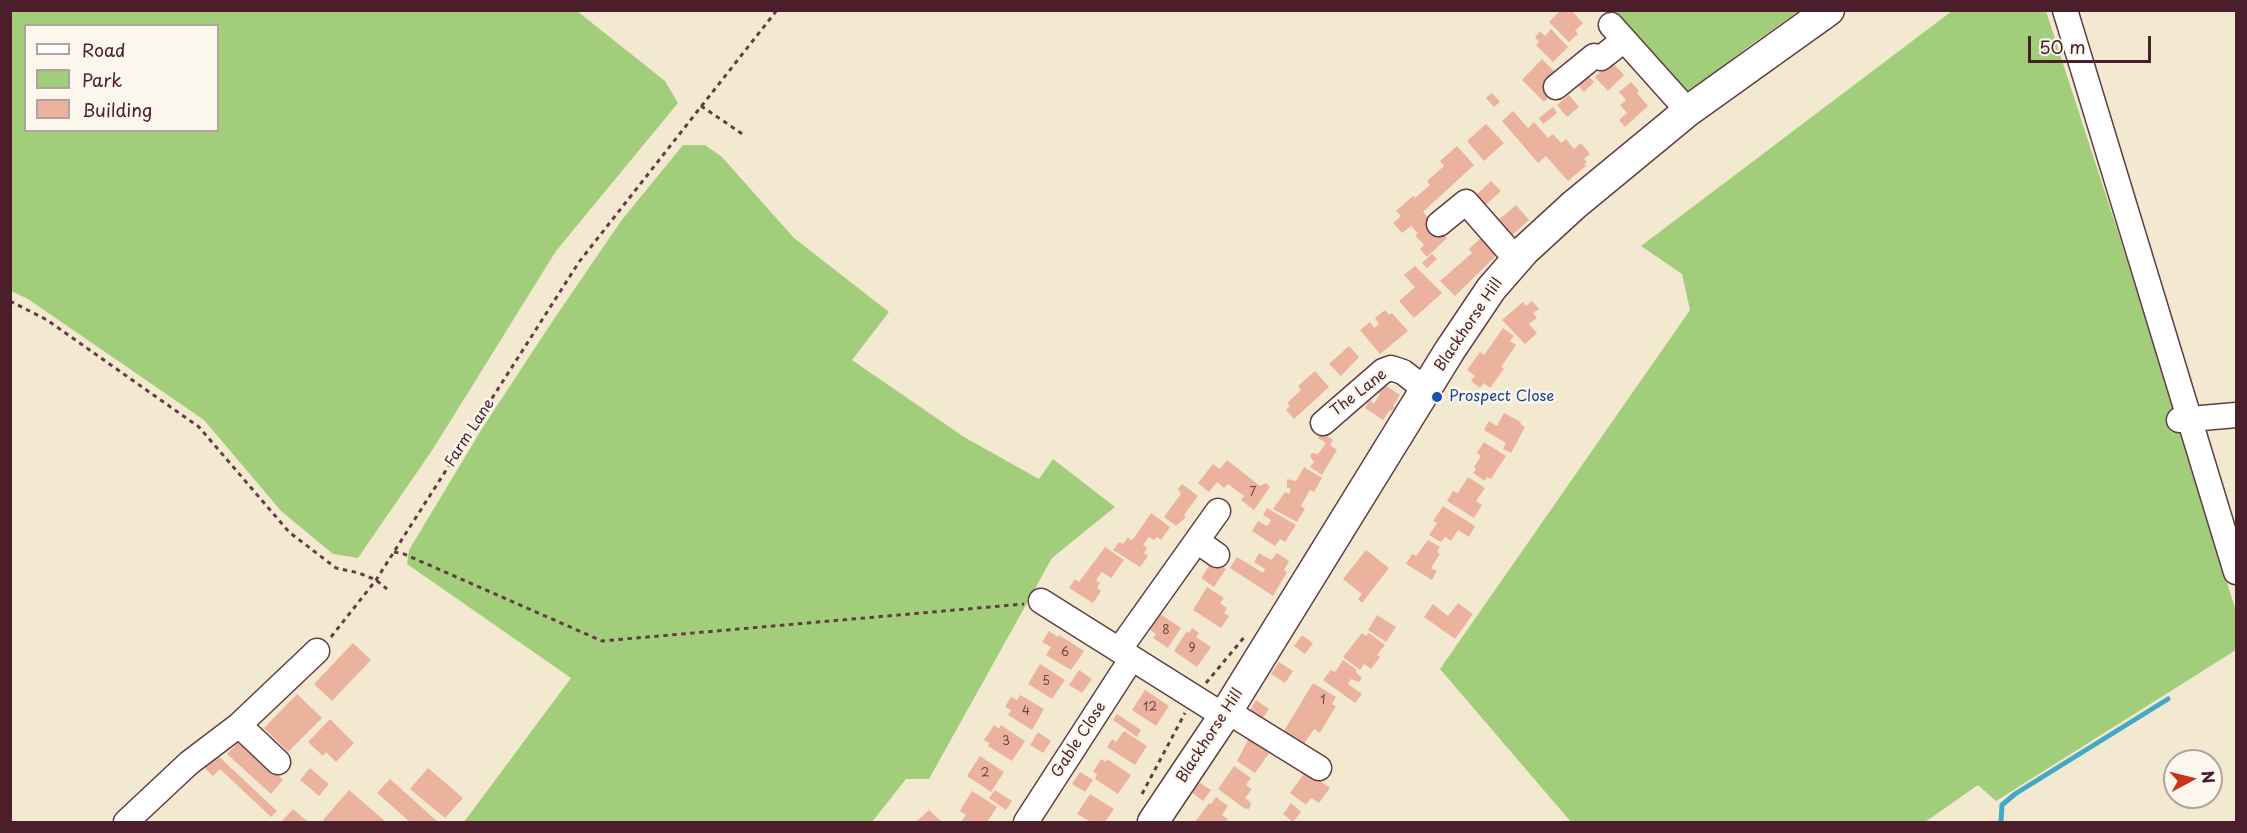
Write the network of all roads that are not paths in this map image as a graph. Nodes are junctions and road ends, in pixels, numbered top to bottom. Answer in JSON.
{"nodes":[{"id":1,"x":1829,"y":10,"type":"edge"},
{"id":2,"x":2065,"y":10,"type":"edge"},
{"id":3,"x":1556,"y":87,"type":"dead end"},
{"id":4,"x":1689,"y":100,"type":"junction"},
{"id":5,"x":1439,"y":225,"type":"dead end"},
{"id":6,"x":1516,"y":260,"type":"junction"},
{"id":7,"x":1426,"y":390,"type":"junction"},
{"id":8,"x":2236,"y":415,"type":"edge"},
{"id":9,"x":2184,"y":420,"type":"junction"},
{"id":10,"x":1323,"y":423,"type":"dead end"},
{"id":11,"x":1218,"y":512,"type":"dead end"},
{"id":12,"x":1197,"y":541,"type":"junction"},
{"id":13,"x":1217,"y":555,"type":"dead end"},
{"id":14,"x":2236,"y":572,"type":"edge"},
{"id":15,"x":1041,"y":601,"type":"road end"},
{"id":16,"x":317,"y":651,"type":"road end"},
{"id":17,"x":1125,"y":654,"type":"junction"},
{"id":18,"x":1226,"y":713,"type":"junction"},
{"id":19,"x":239,"y":725,"type":"junction"},
{"id":20,"x":278,"y":762,"type":"dead end"},
{"id":21,"x":1319,"y":768,"type":"dead end"},
{"id":22,"x":126,"y":822,"type":"edge"},
{"id":23,"x":1026,"y":822,"type":"edge"},
{"id":24,"x":1153,"y":822,"type":"edge"}],
"edges":[{"from":1,"to":4,"type":"main road","name":"Blackhorse Hill"},
{"from":2,"to":9,"type":"street"},
{"from":3,"to":4,"type":"street"},
{"from":4,"to":6,"type":"main road","name":"Blackhorse Hill"},
{"from":5,"to":6,"type":"street"},
{"from":6,"to":7,"type":"main road","name":"Blackhorse Hill"},
{"from":7,"to":10,"type":"street","name":"The Lane"},
{"from":7,"to":18,"type":"main road","name":"Blackhorse Hill"},
{"from":8,"to":9,"type":"street"},
{"from":9,"to":14,"type":"street"},
{"from":11,"to":12,"type":"street"},
{"from":12,"to":13,"type":"street"},
{"from":12,"to":17,"type":"street"},
{"from":15,"to":17,"type":"street"},
{"from":16,"to":19,"type":"street"},
{"from":17,"to":18,"type":"street"},
{"from":17,"to":23,"type":"street","name":"Gable Close"},
{"from":18,"to":21,"type":"street"},
{"from":18,"to":24,"type":"main road","name":"Blackhorse Hill"},
{"from":19,"to":20,"type":"street"},
{"from":19,"to":22,"type":"street"}]}
